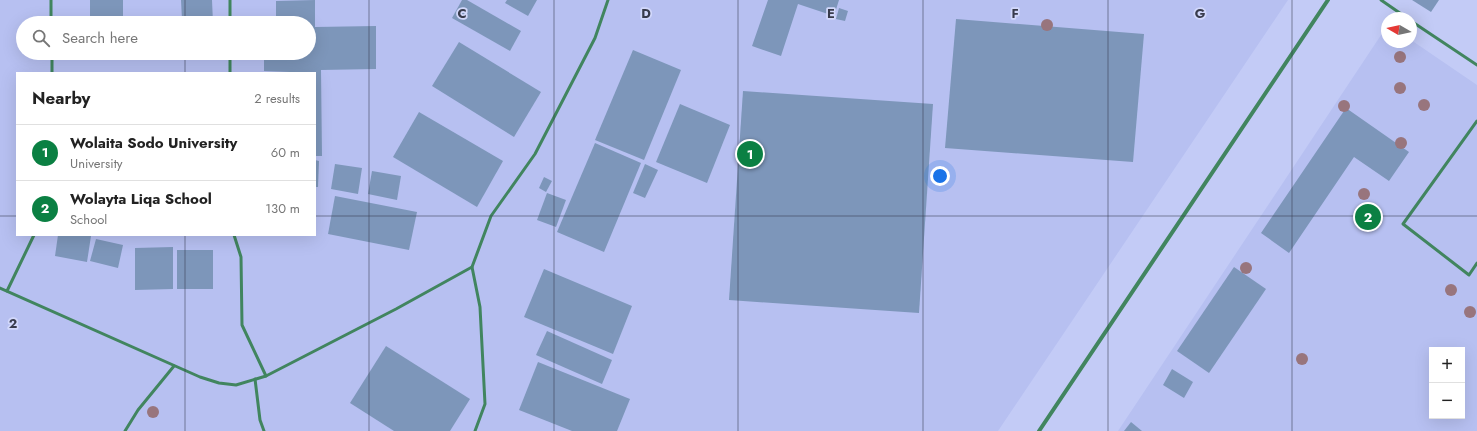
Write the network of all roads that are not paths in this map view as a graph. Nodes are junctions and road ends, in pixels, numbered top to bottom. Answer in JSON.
{"nodes":[{"id":1,"x":51,"y":0,"type":"edge"},
{"id":2,"x":230,"y":0,"type":"edge"},
{"id":3,"x":608,"y":0,"type":"edge"},
{"id":4,"x":1328,"y":0,"type":"edge"},
{"id":5,"x":1381,"y":0,"type":"edge"},
{"id":6,"x":1398,"y":12,"type":"edge"},
{"id":7,"x":51,"y":16,"type":"edge"},
{"id":8,"x":230,"y":16,"type":"edge"},
{"id":9,"x":1417,"y":24,"type":"edge"},
{"id":10,"x":52,"y":60,"type":"edge"},
{"id":11,"x":230,"y":60,"type":"edge"},
{"id":12,"x":1477,"y":65,"type":"edge"},
{"id":13,"x":52,"y":72,"type":"edge"},
{"id":14,"x":230,"y":72,"type":"edge"},
{"id":15,"x":1477,"y":121,"type":"edge"},
{"id":16,"x":34,"y":236,"type":"edge"},
{"id":17,"x":234,"y":236,"type":"edge"},
{"id":18,"x":1477,"y":263,"type":"edge"},
{"id":19,"x":472,"y":267,"type":"junction"},
{"id":20,"x":0,"y":288,"type":"edge"},
{"id":21,"x":7,"y":291,"type":"junction"},
{"id":22,"x":174,"y":366,"type":"junction"},
{"id":23,"x":266,"y":376,"type":"junction"},
{"id":24,"x":255,"y":378,"type":"junction"},
{"id":25,"x":124,"y":431,"type":"edge"},
{"id":26,"x":264,"y":431,"type":"edge"},
{"id":27,"x":475,"y":431,"type":"edge"},
{"id":28,"x":1039,"y":431,"type":"edge"}],
"edges":[{"from":1,"to":7,"type":"lane"},
{"from":2,"to":8,"type":"lane"},
{"from":3,"to":19,"type":"lane"},
{"from":4,"to":28,"type":"street"},
{"from":5,"to":6,"type":"lane"},
{"from":9,"to":12,"type":"lane"},
{"from":10,"to":13,"type":"lane"},
{"from":11,"to":14,"type":"lane"},
{"from":15,"to":18,"type":"lane"},
{"from":16,"to":21,"type":"lane"},
{"from":17,"to":23,"type":"lane"},
{"from":19,"to":23,"type":"lane"},
{"from":19,"to":27,"type":"lane"},
{"from":20,"to":21,"type":"lane"},
{"from":21,"to":22,"type":"lane"},
{"from":22,"to":24,"type":"lane"},
{"from":22,"to":25,"type":"lane"},
{"from":23,"to":24,"type":"lane"},
{"from":24,"to":26,"type":"lane"}]}
